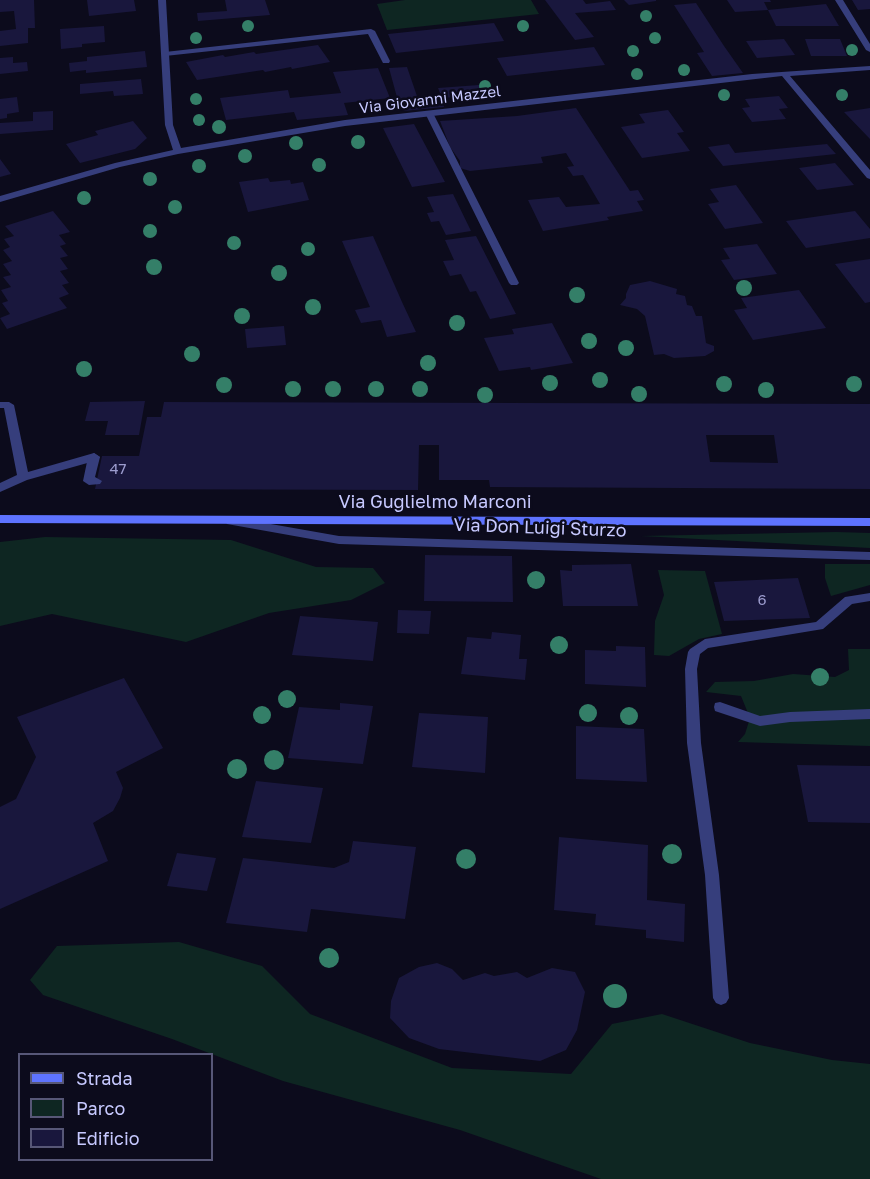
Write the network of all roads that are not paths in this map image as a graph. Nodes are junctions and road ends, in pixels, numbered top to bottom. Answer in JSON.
{"nodes":[{"id":1,"x":162,"y":0,"type":"edge"},
{"id":2,"x":839,"y":0,"type":"edge"},
{"id":3,"x":870,"y":50,"type":"edge"},
{"id":4,"x":165,"y":54,"type":"junction"},
{"id":5,"x":386,"y":61,"type":"dead end"},
{"id":6,"x":870,"y":68,"type":"edge"},
{"id":7,"x":783,"y":73,"type":"junction"},
{"id":8,"x":429,"y":114,"type":"junction"},
{"id":9,"x":178,"y":150,"type":"junction"},
{"id":10,"x":870,"y":176,"type":"edge"},
{"id":11,"x":0,"y":199,"type":"edge"},
{"id":12,"x":514,"y":283,"type":"dead end"},
{"id":13,"x":0,"y":405,"type":"edge"},
{"id":14,"x":23,"y":477,"type":"junction"},
{"id":15,"x":96,"y":481,"type":"dead end"},
{"id":16,"x":0,"y":488,"type":"edge"},
{"id":17,"x":212,"y":518,"type":"junction"},
{"id":18,"x":0,"y":519,"type":"edge"},
{"id":19,"x":870,"y":522,"type":"edge"},
{"id":20,"x":870,"y":556,"type":"edge"},
{"id":21,"x":870,"y":597,"type":"edge"},
{"id":22,"x":720,"y":707,"type":"dead end"},
{"id":23,"x":870,"y":714,"type":"edge"},
{"id":24,"x":721,"y":998,"type":"dead end"}],
"edges":[{"from":1,"to":4,"type":"street"},
{"from":2,"to":3,"type":"street"},
{"from":4,"to":5,"type":"street"},
{"from":4,"to":9,"type":"street"},
{"from":6,"to":7,"type":"street","name":"Via Giovanni Mazzel"},
{"from":7,"to":8,"type":"street","name":"Via Giovanni Mazzel"},
{"from":7,"to":10,"type":"street"},
{"from":8,"to":9,"type":"street","name":"Via Giovanni Mazzel"},
{"from":8,"to":12,"type":"street"},
{"from":9,"to":11,"type":"street","name":"Via Giovanni Mazzel"},
{"from":13,"to":14,"type":"street"},
{"from":14,"to":15,"type":"street"},
{"from":14,"to":16,"type":"street"},
{"from":17,"to":18,"type":"street","name":"Via Guglielmo Marconi"},
{"from":17,"to":19,"type":"street","name":"Via Guglielmo Marconi"},
{"from":17,"to":20,"type":"street","name":"Via Don Luigi Sturzo"},
{"from":21,"to":24,"type":"street"},
{"from":22,"to":23,"type":"street"}]}
